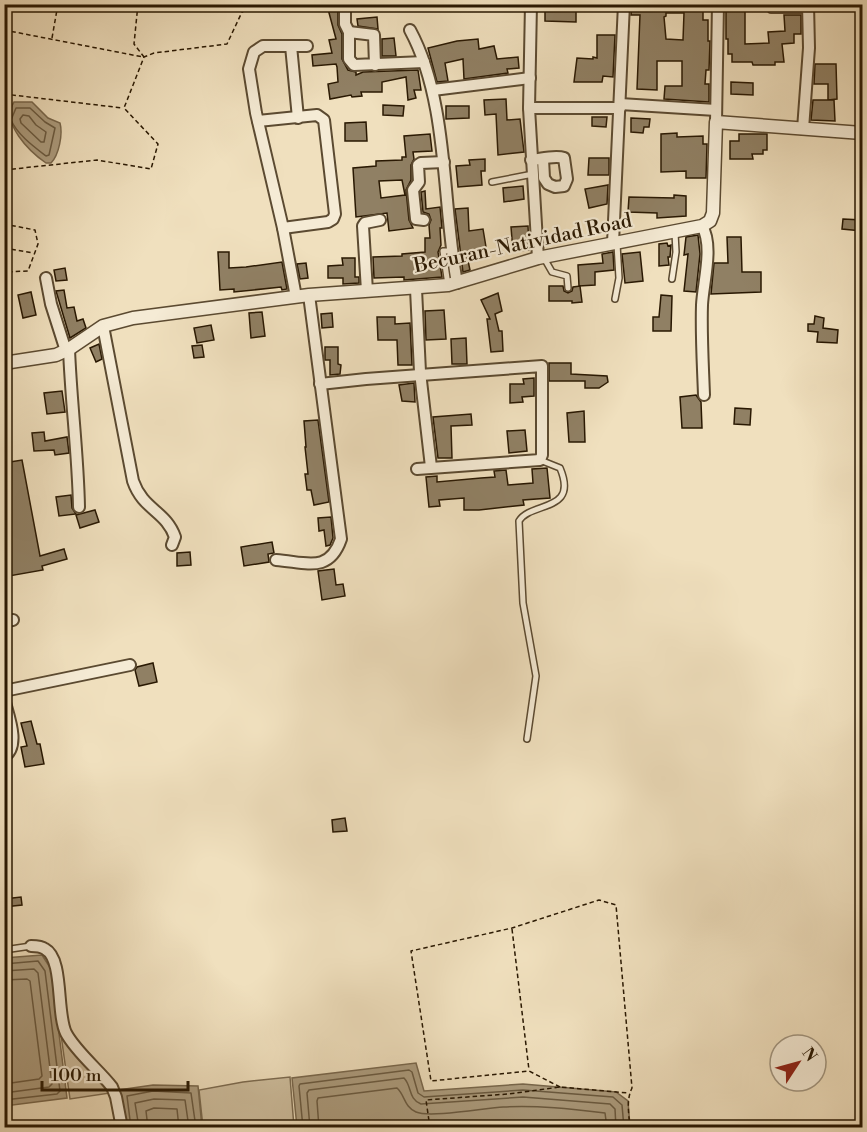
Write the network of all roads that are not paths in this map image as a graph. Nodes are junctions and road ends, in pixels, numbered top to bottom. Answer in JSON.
{"nodes":[{"id":1,"x":345,"y":4,"type":"edge"},
{"id":2,"x":531,"y":4,"type":"edge"},
{"id":3,"x":624,"y":4,"type":"edge"},
{"id":4,"x":718,"y":4,"type":"edge"},
{"id":5,"x":808,"y":7,"type":"edge"},
{"id":6,"x":771,"y":10,"type":"dead end"},
{"id":7,"x":410,"y":30,"type":"dead end"},
{"id":8,"x":349,"y":32,"type":"junction"},
{"id":9,"x":307,"y":45,"type":"dead end"},
{"id":10,"x":291,"y":46,"type":"junction"},
{"id":11,"x":424,"y":62,"type":"junction"},
{"id":12,"x":375,"y":65,"type":"junction"},
{"id":13,"x":530,"y":78,"type":"junction"},
{"id":14,"x":433,"y":90,"type":"junction"},
{"id":15,"x":620,"y":106,"type":"junction"},
{"id":16,"x":529,"y":108,"type":"junction"},
{"id":17,"x":716,"y":116,"type":"junction"},
{"id":18,"x":298,"y":118,"type":"junction"},
{"id":19,"x":258,"y":122,"type":"junction"},
{"id":20,"x":803,"y":129,"type":"junction"},
{"id":21,"x":862,"y":133,"type":"edge"},
{"id":22,"x":543,"y":159,"type":"dead end"},
{"id":23,"x":531,"y":160,"type":"junction"},
{"id":24,"x":444,"y":162,"type":"junction"},
{"id":25,"x":533,"y":174,"type":"junction"},
{"id":26,"x":492,"y":182,"type":"dead end"},
{"id":27,"x":380,"y":220,"type":"dead end"},
{"id":28,"x":424,"y":220,"type":"dead end"},
{"id":29,"x":702,"y":226,"type":"junction"},
{"id":30,"x":283,"y":228,"type":"junction"},
{"id":31,"x":675,"y":231,"type":"junction"},
{"id":32,"x":615,"y":243,"type":"junction"},
{"id":33,"x":541,"y":257,"type":"junction"},
{"id":34,"x":46,"y":278,"type":"dead end"},
{"id":35,"x":672,"y":279,"type":"dead end"},
{"id":36,"x":453,"y":284,"type":"junction"},
{"id":37,"x":568,"y":288,"type":"dead end"},
{"id":38,"x":416,"y":289,"type":"junction"},
{"id":39,"x":367,"y":291,"type":"junction"},
{"id":40,"x":309,"y":295,"type":"junction"},
{"id":41,"x":296,"y":297,"type":"junction"},
{"id":42,"x":615,"y":298,"type":"dead end"},
{"id":43,"x":103,"y":326,"type":"junction"},
{"id":44,"x":68,"y":350,"type":"junction"},
{"id":45,"x":4,"y":363,"type":"edge"},
{"id":46,"x":421,"y":374,"type":"junction"},
{"id":47,"x":320,"y":384,"type":"junction"},
{"id":48,"x":704,"y":395,"type":"dead end"},
{"id":49,"x":540,"y":460,"type":"junction"},
{"id":50,"x":431,"y":467,"type":"junction"},
{"id":51,"x":417,"y":469,"type":"dead end"},
{"id":52,"x":80,"y":507,"type":"dead end"},
{"id":53,"x":172,"y":545,"type":"dead end"},
{"id":54,"x":276,"y":560,"type":"dead end"},
{"id":55,"x":130,"y":665,"type":"dead end"},
{"id":56,"x":4,"y":691,"type":"edge"},
{"id":57,"x":4,"y":699,"type":"edge"},
{"id":58,"x":527,"y":739,"type":"dead end"},
{"id":59,"x":4,"y":757,"type":"edge"},
{"id":60,"x":31,"y":946,"type":"joint"},
{"id":61,"x":4,"y":950,"type":"edge"},
{"id":62,"x":122,"y":1128,"type":"edge"}],
"edges":[{"from":1,"to":8,"type":"street"},
{"from":2,"to":13,"type":"street"},
{"from":3,"to":15,"type":"street"},
{"from":4,"to":17,"type":"street"},
{"from":5,"to":6,"type":"lane"},
{"from":5,"to":20,"type":"street"},
{"from":7,"to":11,"type":"street"},
{"from":8,"to":12,"type":"street"},
{"from":8,"to":12,"type":"street"},
{"from":9,"to":10,"type":"street"},
{"from":10,"to":18,"type":"street"},
{"from":10,"to":19,"type":"street"},
{"from":11,"to":12,"type":"street"},
{"from":11,"to":14,"type":"street"},
{"from":13,"to":14,"type":"street"},
{"from":13,"to":16,"type":"street"},
{"from":14,"to":24,"type":"street"},
{"from":15,"to":16,"type":"street"},
{"from":15,"to":17,"type":"street"},
{"from":15,"to":32,"type":"street"},
{"from":16,"to":23,"type":"street"},
{"from":17,"to":20,"type":"street"},
{"from":17,"to":29,"type":"street"},
{"from":18,"to":19,"type":"street"},
{"from":18,"to":30,"type":"street"},
{"from":19,"to":30,"type":"street"},
{"from":20,"to":21,"type":"street"},
{"from":22,"to":23,"type":"street"},
{"from":23,"to":25,"type":"street"},
{"from":24,"to":28,"type":"street"},
{"from":24,"to":36,"type":"street"},
{"from":25,"to":26,"type":"lane"},
{"from":25,"to":33,"type":"street"},
{"from":27,"to":39,"type":"street"},
{"from":29,"to":31,"type":"street","name":"Becuran-Natividad Road"},
{"from":29,"to":48,"type":"street"},
{"from":30,"to":41,"type":"street"},
{"from":31,"to":32,"type":"street","name":"Becuran-Natividad Road"},
{"from":31,"to":35,"type":"lane"},
{"from":32,"to":33,"type":"street","name":"Becuran-Natividad Road"},
{"from":32,"to":42,"type":"lane"},
{"from":33,"to":36,"type":"street","name":"Becuran-Natividad Road"},
{"from":33,"to":37,"type":"lane"},
{"from":34,"to":44,"type":"street"},
{"from":36,"to":38,"type":"street","name":"Becuran-Natividad Road"},
{"from":38,"to":39,"type":"street","name":"Becuran-Natividad Road"},
{"from":38,"to":46,"type":"street"},
{"from":39,"to":40,"type":"street","name":"Becuran-Natividad Road"},
{"from":40,"to":41,"type":"street","name":"Becuran-Natividad Road"},
{"from":40,"to":47,"type":"street"},
{"from":41,"to":43,"type":"street","name":"Becuran-Natividad Road"},
{"from":43,"to":44,"type":"street","name":"Becuran-Natividad Road"},
{"from":43,"to":53,"type":"street"},
{"from":44,"to":45,"type":"street","name":"Becuran-Natividad Road"},
{"from":44,"to":52,"type":"street"},
{"from":46,"to":47,"type":"street"},
{"from":46,"to":49,"type":"street"},
{"from":46,"to":50,"type":"street"},
{"from":47,"to":54,"type":"street"},
{"from":49,"to":50,"type":"street"},
{"from":49,"to":58,"type":"lane"},
{"from":50,"to":51,"type":"street"},
{"from":55,"to":56,"type":"street"},
{"from":57,"to":59,"type":"street"},
{"from":60,"to":61,"type":"lane"},
{"from":60,"to":62,"type":"street"}]}
